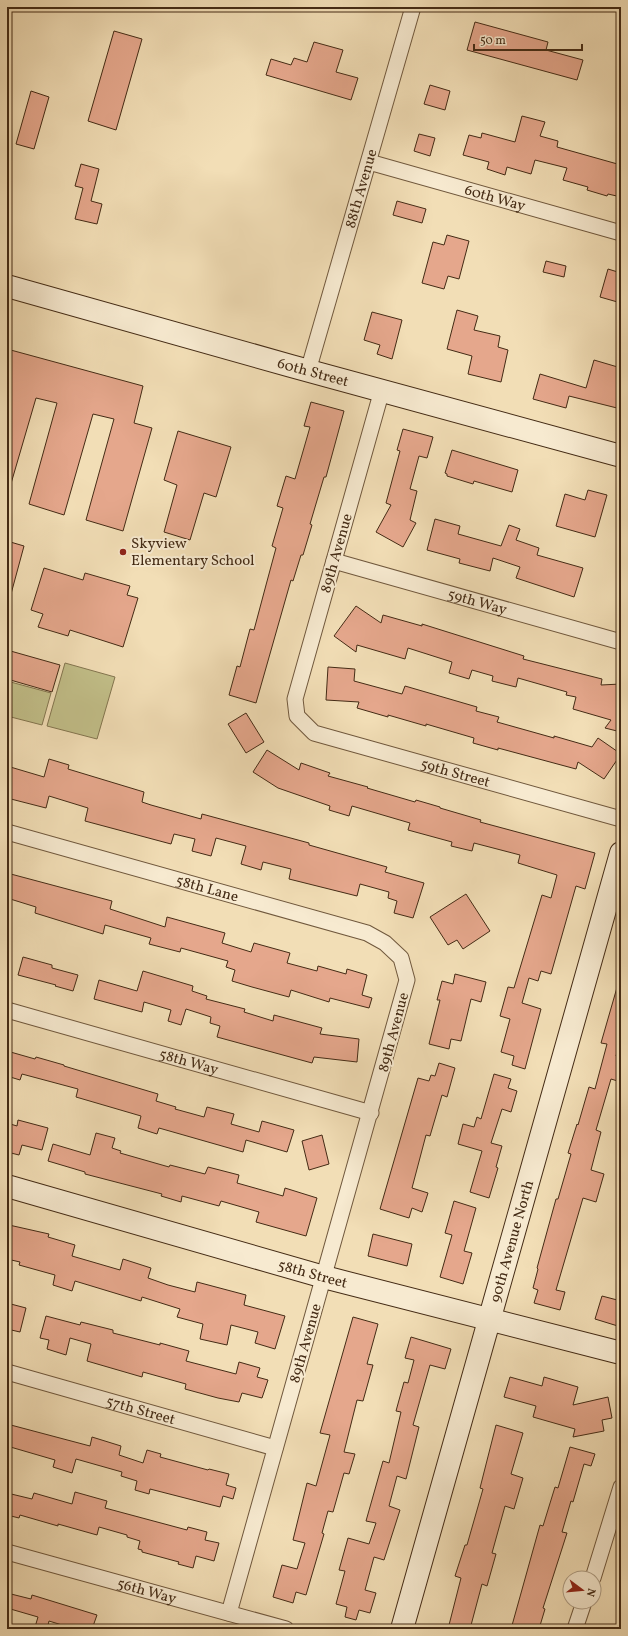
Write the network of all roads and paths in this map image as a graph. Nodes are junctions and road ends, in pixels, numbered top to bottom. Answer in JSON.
{"nodes":[{"id":1,"x":413,"y":7,"type":"edge"},
{"id":2,"x":369,"y":162,"type":"junction"},
{"id":3,"x":621,"y":233,"type":"edge"},
{"id":4,"x":7,"y":286,"type":"edge"},
{"id":5,"x":308,"y":370,"type":"junction"},
{"id":6,"x":382,"y":390,"type":"junction"},
{"id":7,"x":621,"y":456,"type":"edge"},
{"id":8,"x":334,"y":561,"type":"junction"},
{"id":9,"x":621,"y":642,"type":"edge"},
{"id":10,"x":296,"y":716,"type":"joint"},
{"id":11,"x":621,"y":819,"type":"edge"},
{"id":12,"x":7,"y":832,"type":"edge"},
{"id":13,"x":621,"y":853,"type":"edge"},
{"id":14,"x":401,"y":958,"type":"joint"},
{"id":15,"x":7,"y":1010,"type":"edge"},
{"id":16,"x":371,"y":1113,"type":"junction"},
{"id":17,"x":7,"y":1186,"type":"edge"},
{"id":18,"x":324,"y":1277,"type":"junction"},
{"id":19,"x":489,"y":1320,"type":"junction"},
{"id":20,"x":621,"y":1353,"type":"edge"},
{"id":21,"x":7,"y":1372,"type":"edge"},
{"id":22,"x":275,"y":1448,"type":"junction"},
{"id":23,"x":621,"y":1487,"type":"edge"},
{"id":24,"x":7,"y":1552,"type":"edge"},
{"id":25,"x":595,"y":1570,"type":"edge"},
{"id":26,"x":581,"y":1610,"type":"edge"},
{"id":27,"x":229,"y":1613,"type":"junction"},
{"id":28,"x":286,"y":1629,"type":"edge"},
{"id":29,"x":402,"y":1629,"type":"edge"},
{"id":30,"x":575,"y":1629,"type":"edge"}],
"edges":[{"from":1,"to":2,"type":"street","name":"88th Avenue"},
{"from":2,"to":3,"type":"street","name":"60th Way"},
{"from":2,"to":5,"type":"street","name":"88th Avenue"},
{"from":4,"to":5,"type":"street","name":"60th Street"},
{"from":5,"to":6,"type":"street","name":"60th Street"},
{"from":6,"to":7,"type":"street","name":"60th Street"},
{"from":6,"to":8,"type":"street","name":"89th Avenue"},
{"from":8,"to":9,"type":"street","name":"59th Way"},
{"from":8,"to":10,"type":"street","name":"89th Avenue"},
{"from":10,"to":11,"type":"street","name":"59th Street"},
{"from":12,"to":14,"type":"street","name":"58th Lane"},
{"from":13,"to":19,"type":"street","name":"90th Avenue North"},
{"from":14,"to":16,"type":"street","name":"89th Avenue"},
{"from":15,"to":16,"type":"street","name":"58th Way"},
{"from":16,"to":18,"type":"street","name":"89th Avenue"},
{"from":17,"to":18,"type":"street","name":"58th Street"},
{"from":18,"to":19,"type":"street","name":"58th Street"},
{"from":18,"to":22,"type":"street","name":"89th Avenue"},
{"from":19,"to":20,"type":"street","name":"58th Street"},
{"from":19,"to":29,"type":"street","name":"90th Avenue North"},
{"from":21,"to":22,"type":"street","name":"57th Street"},
{"from":22,"to":27,"type":"street","name":"89th Avenue"},
{"from":23,"to":25,"type":"street"},
{"from":24,"to":27,"type":"street","name":"56th Way"},
{"from":26,"to":30,"type":"street"},
{"from":27,"to":28,"type":"street","name":"56th Way"}]}
